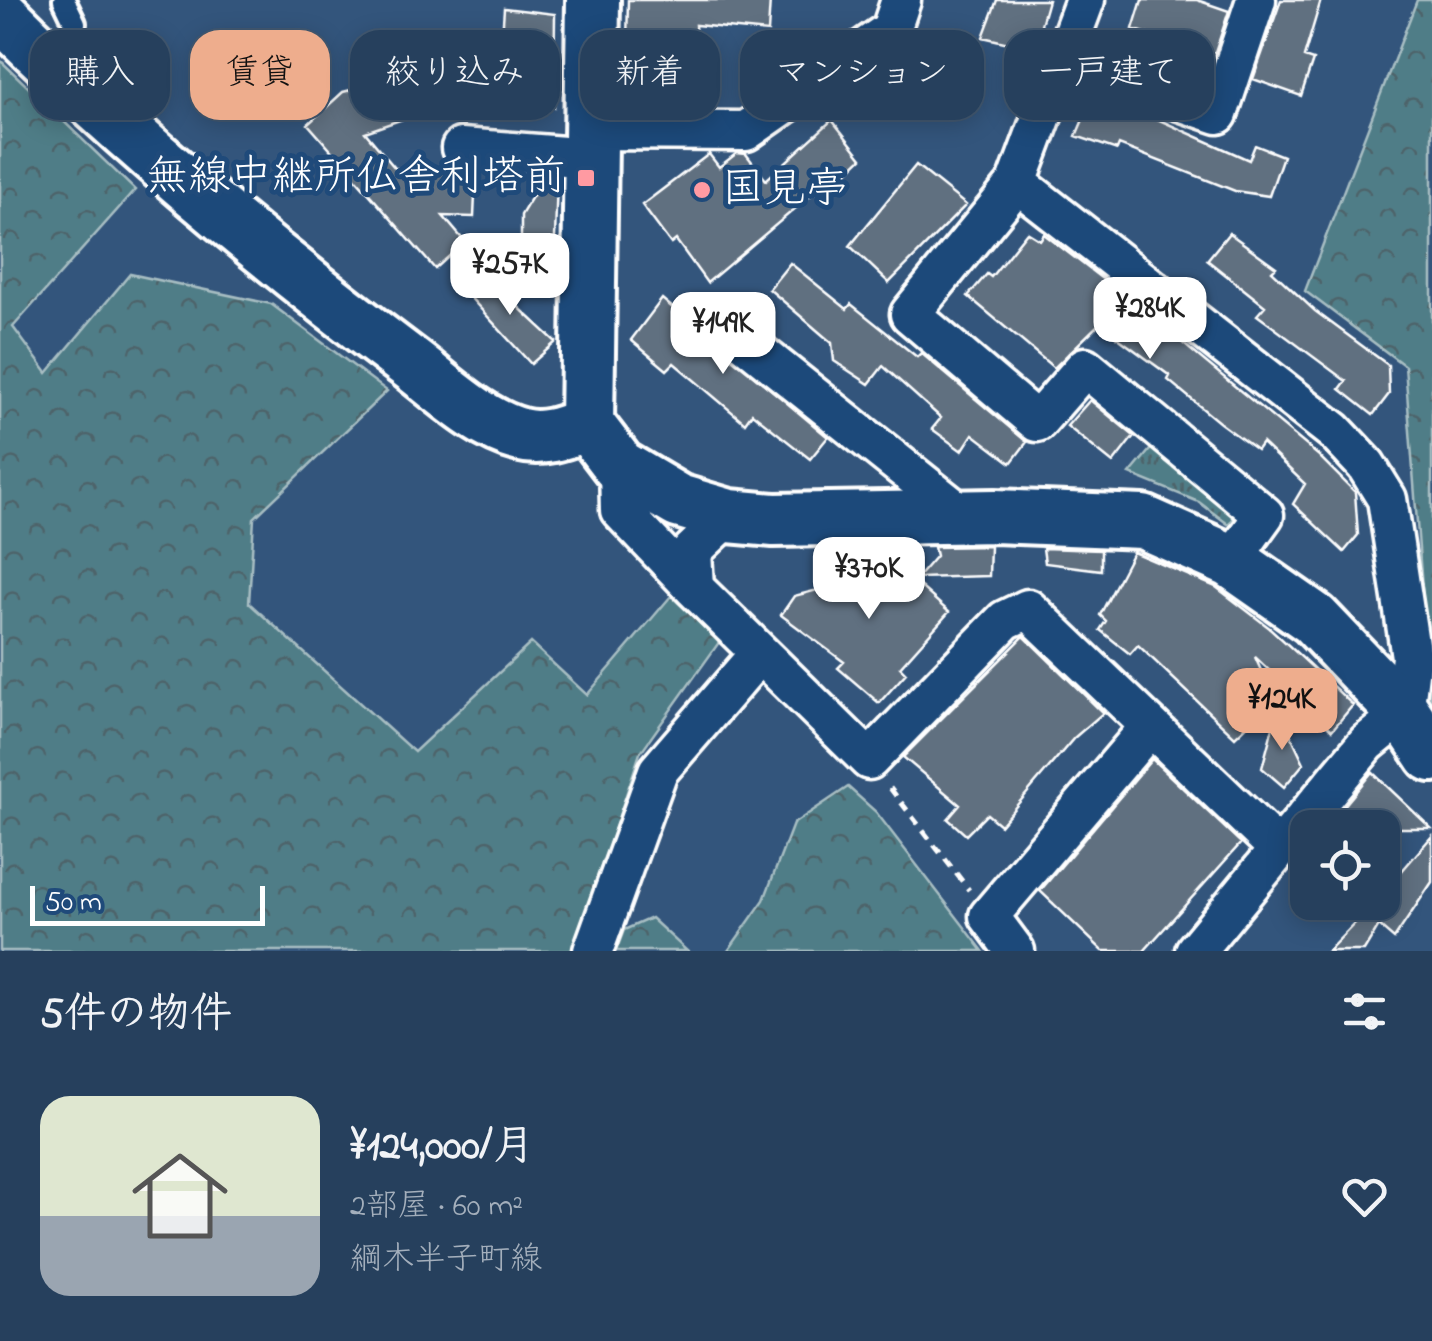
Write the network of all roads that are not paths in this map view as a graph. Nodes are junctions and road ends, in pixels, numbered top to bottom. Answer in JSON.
{"nodes":[{"id":1,"x":64,"y":0,"type":"edge"},
{"id":2,"x":593,"y":0,"type":"edge"},
{"id":3,"x":901,"y":0,"type":"edge"},
{"id":4,"x":1086,"y":0,"type":"edge"},
{"id":5,"x":1256,"y":0,"type":"edge"},
{"id":6,"x":0,"y":12,"type":"edge"},
{"id":7,"x":72,"y":30,"type":"edge"},
{"id":8,"x":1076,"y":30,"type":"edge"},
{"id":9,"x":30,"y":42,"type":"edge"},
{"id":10,"x":1214,"y":113,"type":"edge"},
{"id":11,"x":116,"y":120,"type":"edge"},
{"id":12,"x":1042,"y":120,"type":"edge"},
{"id":13,"x":591,"y":144,"type":"junction"},
{"id":14,"x":461,"y":148,"type":"dead end"},
{"id":15,"x":1017,"y":183,"type":"junction"},
{"id":16,"x":728,"y":328,"type":"dead end"},
{"id":17,"x":587,"y":424,"type":"junction"},
{"id":18,"x":619,"y":466,"type":"junction"},
{"id":19,"x":728,"y":516,"type":"junction"},
{"id":20,"x":965,"y":517,"type":"junction"},
{"id":21,"x":1231,"y":560,"type":"junction"},
{"id":22,"x":694,"y":588,"type":"junction"},
{"id":23,"x":759,"y":654,"type":"junction"},
{"id":24,"x":1148,"y":729,"type":"junction"},
{"id":25,"x":1418,"y":734,"type":"edge"},
{"id":26,"x":1278,"y":848,"type":"junction"},
{"id":27,"x":593,"y":951,"type":"edge"},
{"id":28,"x":1016,"y":951,"type":"edge"},
{"id":29,"x":1195,"y":951,"type":"edge"}],
"edges":[{"from":1,"to":7,"type":"lane"},
{"from":2,"to":13,"type":"street"},
{"from":3,"to":13,"type":"street"},
{"from":4,"to":8,"type":"street"},
{"from":5,"to":10,"type":"street"},
{"from":6,"to":9,"type":"street"},
{"from":11,"to":17,"type":"street"},
{"from":12,"to":15,"type":"street"},
{"from":13,"to":14,"type":"street"},
{"from":13,"to":17,"type":"street"},
{"from":15,"to":21,"type":"street"},
{"from":15,"to":25,"type":"street"},
{"from":16,"to":20,"type":"street"},
{"from":17,"to":18,"type":"street"},
{"from":18,"to":19,"type":"street"},
{"from":18,"to":22,"type":"street"},
{"from":19,"to":20,"type":"street"},
{"from":19,"to":22,"type":"street"},
{"from":20,"to":21,"type":"street"},
{"from":21,"to":25,"type":"street"},
{"from":22,"to":23,"type":"street"},
{"from":23,"to":24,"type":"street"},
{"from":23,"to":27,"type":"street"},
{"from":24,"to":26,"type":"street"},
{"from":24,"to":28,"type":"street"},
{"from":25,"to":26,"type":"street"},
{"from":26,"to":29,"type":"street"}]}
